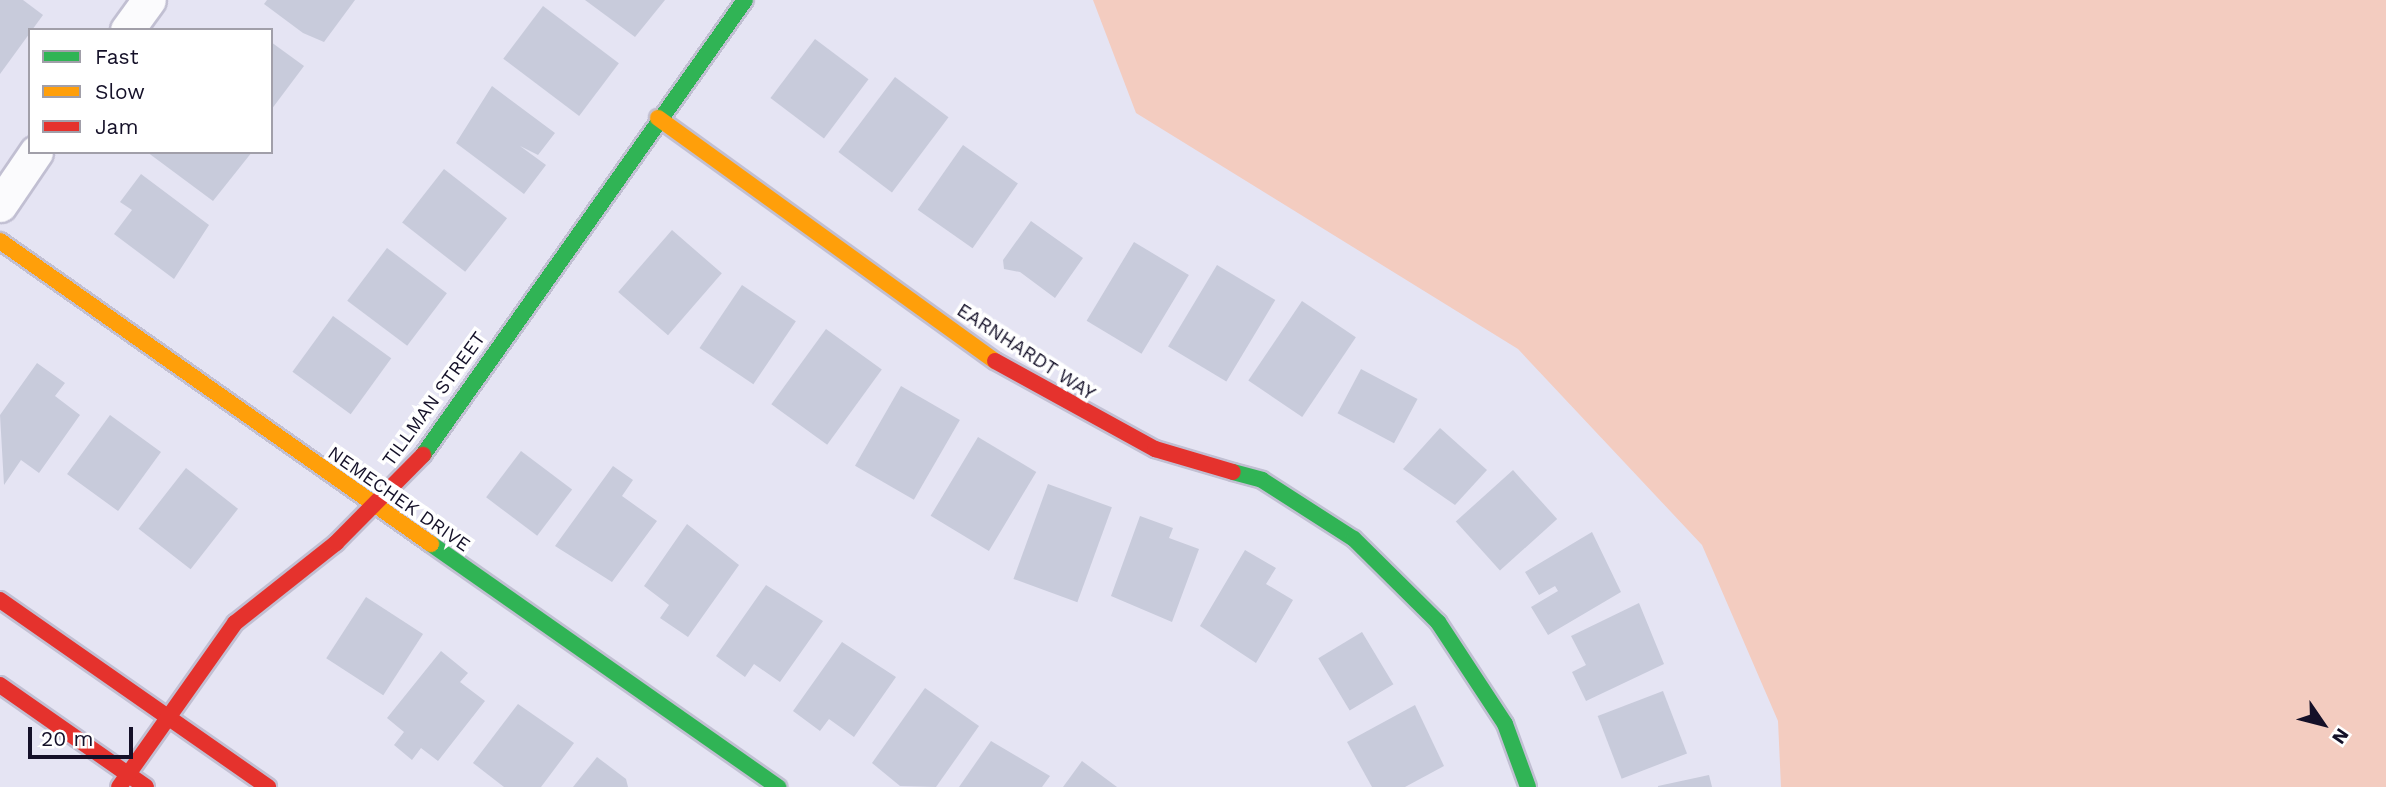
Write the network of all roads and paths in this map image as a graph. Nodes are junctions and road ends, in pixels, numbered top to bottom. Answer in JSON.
{"nodes":[{"id":1,"x":149,"y":0,"type":"edge"},
{"id":2,"x":745,"y":0,"type":"edge"},
{"id":3,"x":128,"y":28,"type":"edge"},
{"id":4,"x":658,"y":118,"type":"junction"},
{"id":5,"x":35,"y":154,"type":"edge"},
{"id":6,"x":0,"y":205,"type":"edge"},
{"id":7,"x":0,"y":241,"type":"edge"},
{"id":8,"x":373,"y":508,"type":"junction"},
{"id":9,"x":0,"y":600,"type":"edge"},
{"id":10,"x":0,"y":685,"type":"edge"},
{"id":11,"x":168,"y":718,"type":"junction"},
{"id":12,"x":123,"y":780,"type":"edge"},
{"id":13,"x":146,"y":787,"type":"edge"},
{"id":14,"x":268,"y":787,"type":"edge"},
{"id":15,"x":778,"y":787,"type":"edge"},
{"id":16,"x":1528,"y":787,"type":"edge"}],
"edges":[{"from":1,"to":3,"type":"street"},
{"from":2,"to":4,"type":"street","name":"TILLMAN STREET"},
{"from":4,"to":8,"type":"street","name":"TILLMAN STREET"},
{"from":4,"to":16,"type":"street","name":"EARNHARDT WAY"},
{"from":5,"to":6,"type":"street"},
{"from":7,"to":8,"type":"street","name":"NEMECHEK DRIVE"},
{"from":8,"to":11,"type":"street","name":"TILLMAN STREET"},
{"from":8,"to":15,"type":"street","name":"NEMECHEK DRIVE"},
{"from":9,"to":11,"type":"street"},
{"from":10,"to":12,"type":"street"},
{"from":11,"to":12,"type":"street","name":"TILLMAN STREET"},
{"from":11,"to":14,"type":"street"},
{"from":12,"to":13,"type":"street"}]}
